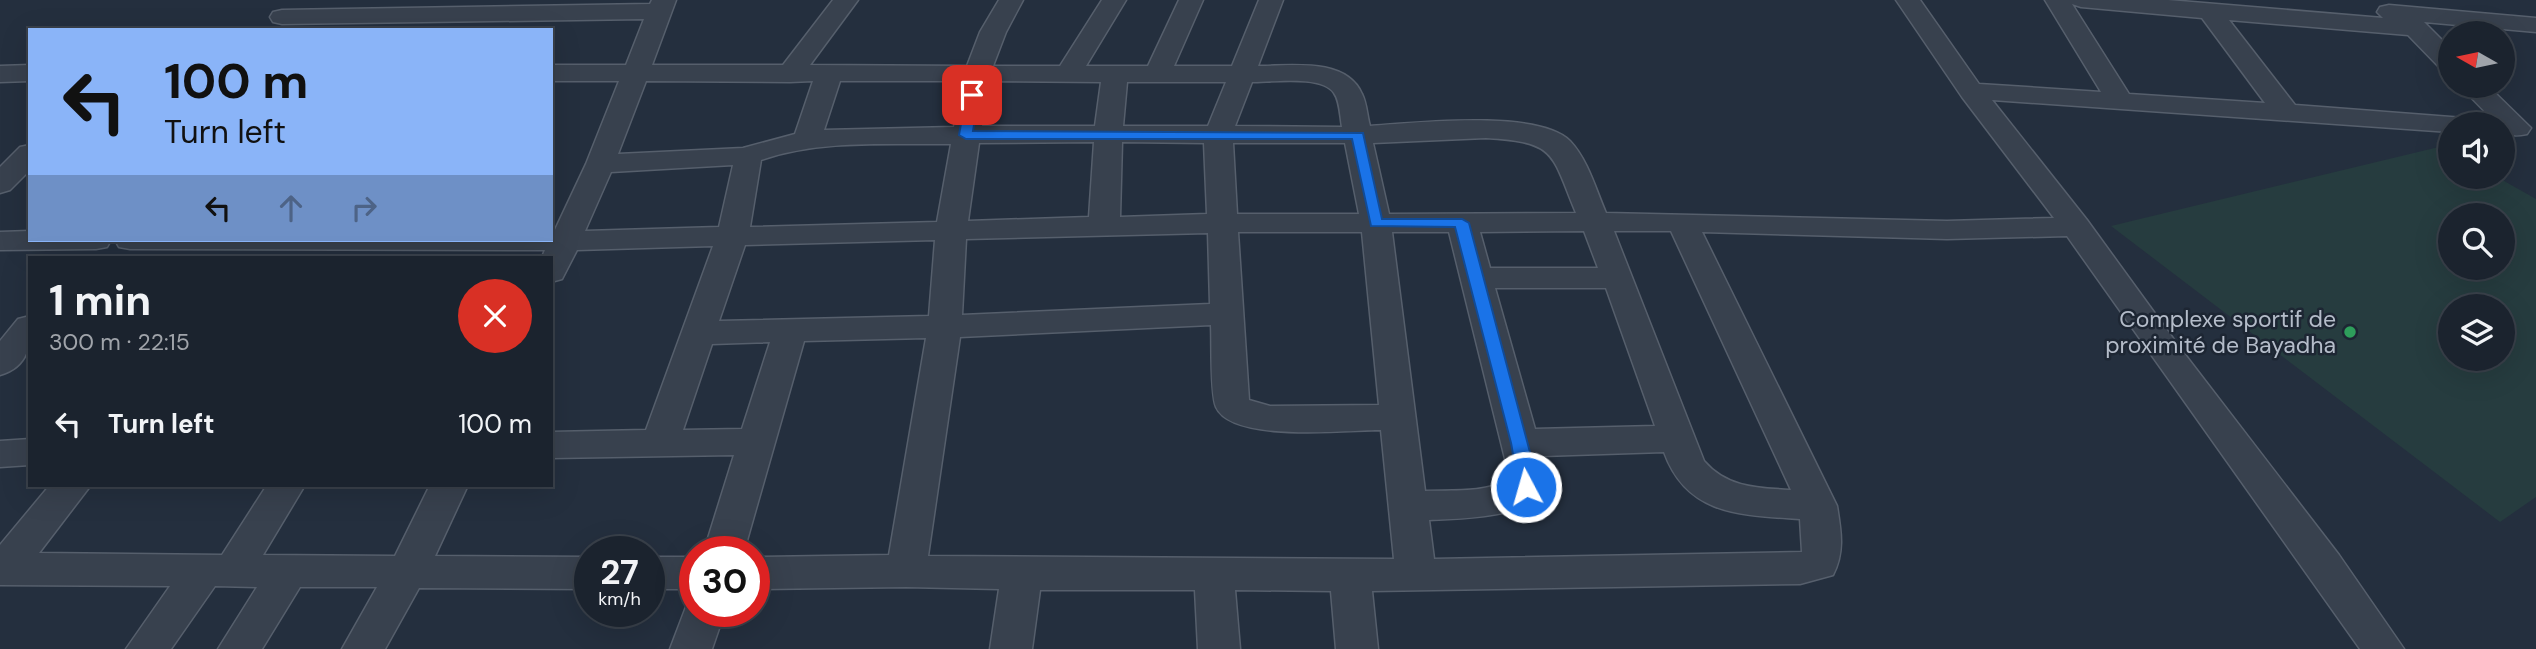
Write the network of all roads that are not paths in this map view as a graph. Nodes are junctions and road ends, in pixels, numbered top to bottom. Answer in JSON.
{"nodes":[{"id":1,"x":846,"y":0,"type":"edge"},
{"id":2,"x":1012,"y":0,"type":"edge"},
{"id":3,"x":1114,"y":0,"type":"edge"},
{"id":4,"x":1191,"y":0,"type":"edge"},
{"id":5,"x":1271,"y":0,"type":"edge"},
{"id":6,"x":1908,"y":0,"type":"edge"},
{"id":7,"x":2057,"y":0,"type":"edge"},
{"id":8,"x":2081,"y":0,"type":"edge"},
{"id":9,"x":2268,"y":4,"type":"edge"},
{"id":10,"x":662,"y":5,"type":"edge"},
{"id":11,"x":2210,"y":11,"type":"junction"},
{"id":12,"x":432,"y":14,"type":"edge"},
{"id":13,"x":283,"y":16,"type":"edge"},
{"id":14,"x":2408,"y":20,"type":"junction"},
{"id":15,"x":2536,"y":25,"type":"edge"},
{"id":16,"x":2438,"y":51,"type":"edge"},
{"id":17,"x":553,"y":73,"type":"edge"},
{"id":18,"x":637,"y":73,"type":"junction"},
{"id":19,"x":1158,"y":73,"type":"junction"},
{"id":20,"x":1241,"y":73,"type":"junction"},
{"id":21,"x":0,"y":74,"type":"edge"},
{"id":22,"x":28,"y":74,"type":"edge"},
{"id":23,"x":790,"y":74,"type":"junction"},
{"id":24,"x":829,"y":74,"type":"junction"},
{"id":25,"x":1115,"y":74,"type":"junction"},
{"id":26,"x":976,"y":75,"type":"junction"},
{"id":27,"x":1067,"y":75,"type":"junction"},
{"id":28,"x":1971,"y":91,"type":"junction"},
{"id":29,"x":2486,"y":98,"type":"edge"},
{"id":30,"x":2120,"y":101,"type":"junction"},
{"id":31,"x":2286,"y":112,"type":"junction"},
{"id":32,"x":2438,"y":123,"type":"edge"},
{"id":33,"x":2518,"y":129,"type":"edge"},
{"id":34,"x":966,"y":135,"type":"junction"},
{"id":35,"x":1218,"y":135,"type":"junction"},
{"id":36,"x":1358,"y":135,"type":"junction"},
{"id":37,"x":1108,"y":136,"type":"junction"},
{"id":38,"x":807,"y":140,"type":"junction"},
{"id":39,"x":0,"y":147,"type":"edge"},
{"id":40,"x":28,"y":150,"type":"edge"},
{"id":41,"x":28,"y":152,"type":"edge"},
{"id":42,"x":747,"y":156,"type":"junction"},
{"id":43,"x":600,"y":164,"type":"junction"},
{"id":44,"x":0,"y":184,"type":"edge"},
{"id":45,"x":1596,"y":222,"type":"junction"},
{"id":46,"x":1682,"y":222,"type":"junction"},
{"id":47,"x":1221,"y":223,"type":"junction"},
{"id":48,"x":1376,"y":223,"type":"junction"},
{"id":49,"x":1462,"y":223,"type":"junction"},
{"id":50,"x":1104,"y":225,"type":"junction"},
{"id":51,"x":2077,"y":228,"type":"junction"},
{"id":52,"x":951,"y":229,"type":"junction"},
{"id":53,"x":733,"y":235,"type":"junction"},
{"id":54,"x":0,"y":241,"type":"edge"},
{"id":55,"x":28,"y":241,"type":"edge"},
{"id":56,"x":553,"y":241,"type":"edge"},
{"id":57,"x":566,"y":241,"type":"junction"},
{"id":58,"x":96,"y":242,"type":"edge"},
{"id":59,"x":86,"y":256,"type":"edge"},
{"id":60,"x":553,"y":268,"type":"edge"},
{"id":61,"x":1476,"y":278,"type":"junction"},
{"id":62,"x":1616,"y":278,"type":"junction"},
{"id":63,"x":1225,"y":314,"type":"junction"},
{"id":64,"x":945,"y":327,"type":"junction"},
{"id":65,"x":790,"y":330,"type":"junction"},
{"id":66,"x":699,"y":333,"type":"junction"},
{"id":67,"x":1398,"y":416,"type":"junction"},
{"id":68,"x":1677,"y":439,"type":"junction"},
{"id":69,"x":756,"y":442,"type":"junction"},
{"id":70,"x":660,"y":443,"type":"junction"},
{"id":71,"x":1520,"y":443,"type":"junction"},
{"id":72,"x":553,"y":444,"type":"edge"},
{"id":73,"x":28,"y":452,"type":"edge"},
{"id":74,"x":0,"y":454,"type":"edge"},
{"id":75,"x":70,"y":487,"type":"edge"},
{"id":76,"x":284,"y":487,"type":"edge"},
{"id":77,"x":448,"y":487,"type":"edge"},
{"id":78,"x":1408,"y":506,"type":"junction"},
{"id":79,"x":1818,"y":506,"type":"junction"},
{"id":80,"x":728,"y":536,"type":"edge"},
{"id":81,"x":2,"y":569,"type":"edge"},
{"id":82,"x":219,"y":571,"type":"junction"},
{"id":83,"x":906,"y":571,"type":"junction"},
{"id":84,"x":288,"y":572,"type":"junction"},
{"id":85,"x":407,"y":572,"type":"junction"},
{"id":86,"x":574,"y":573,"type":"edge"},
{"id":87,"x":770,"y":573,"type":"edge"},
{"id":88,"x":1350,"y":573,"type":"junction"},
{"id":89,"x":1022,"y":574,"type":"junction"},
{"id":90,"x":1214,"y":575,"type":"junction"},
{"id":91,"x":1416,"y":575,"type":"junction"},
{"id":92,"x":699,"y":627,"type":"edge"},
{"id":93,"x":147,"y":649,"type":"edge"},
{"id":94,"x":239,"y":649,"type":"edge"},
{"id":95,"x":363,"y":649,"type":"edge"},
{"id":96,"x":691,"y":649,"type":"edge"},
{"id":97,"x":1012,"y":649,"type":"edge"},
{"id":98,"x":1219,"y":649,"type":"edge"},
{"id":99,"x":1357,"y":649,"type":"edge"},
{"id":100,"x":2383,"y":649,"type":"edge"}],
"edges":[{"from":1,"to":23,"type":"street"},
{"from":2,"to":26,"type":"street"},
{"from":3,"to":27,"type":"street"},
{"from":4,"to":19,"type":"street"},
{"from":5,"to":20,"type":"street"},
{"from":6,"to":28,"type":"street"},
{"from":7,"to":30,"type":"street"},
{"from":8,"to":11,"type":"street"},
{"from":9,"to":11,"type":"street"},
{"from":9,"to":14,"type":"street"},
{"from":10,"to":12,"type":"street"},
{"from":10,"to":18,"type":"street"},
{"from":11,"to":31,"type":"street"},
{"from":12,"to":13,"type":"street"},
{"from":14,"to":15,"type":"street"},
{"from":14,"to":16,"type":"street"},
{"from":17,"to":18,"type":"street"},
{"from":18,"to":23,"type":"street"},
{"from":18,"to":43,"type":"street"},
{"from":19,"to":20,"type":"street"},
{"from":19,"to":25,"type":"street"},
{"from":20,"to":35,"type":"street"},
{"from":20,"to":36,"type":"street"},
{"from":21,"to":22,"type":"street"},
{"from":23,"to":24,"type":"street"},
{"from":24,"to":26,"type":"street"},
{"from":24,"to":38,"type":"street"},
{"from":25,"to":27,"type":"street"},
{"from":25,"to":37,"type":"street"},
{"from":26,"to":27,"type":"street"},
{"from":26,"to":34,"type":"street"},
{"from":28,"to":30,"type":"street"},
{"from":28,"to":51,"type":"street"},
{"from":29,"to":33,"type":"street"},
{"from":30,"to":31,"type":"street"},
{"from":31,"to":32,"type":"street"},
{"from":34,"to":37,"type":"street"},
{"from":34,"to":38,"type":"street"},
{"from":34,"to":52,"type":"street"},
{"from":35,"to":36,"type":"street"},
{"from":35,"to":37,"type":"street"},
{"from":35,"to":47,"type":"street"},
{"from":36,"to":45,"type":"street"},
{"from":36,"to":48,"type":"street"},
{"from":37,"to":50,"type":"street"},
{"from":38,"to":42,"type":"street"},
{"from":39,"to":40,"type":"street"},
{"from":41,"to":44,"type":"street"},
{"from":42,"to":43,"type":"street"},
{"from":42,"to":53,"type":"street"},
{"from":43,"to":57,"type":"street"},
{"from":45,"to":46,"type":"street"},
{"from":45,"to":49,"type":"street"},
{"from":45,"to":62,"type":"street"},
{"from":46,"to":51,"type":"street"},
{"from":46,"to":79,"type":"street"},
{"from":47,"to":48,"type":"street"},
{"from":47,"to":50,"type":"street"},
{"from":47,"to":63,"type":"street"},
{"from":48,"to":49,"type":"street"},
{"from":48,"to":67,"type":"street"},
{"from":49,"to":61,"type":"street"},
{"from":50,"to":52,"type":"street"},
{"from":51,"to":100,"type":"street"},
{"from":52,"to":53,"type":"street"},
{"from":52,"to":64,"type":"street"},
{"from":53,"to":57,"type":"street"},
{"from":53,"to":66,"type":"street"},
{"from":54,"to":55,"type":"street"},
{"from":56,"to":57,"type":"street"},
{"from":57,"to":60,"type":"street"},
{"from":58,"to":59,"type":"street"},
{"from":61,"to":62,"type":"street"},
{"from":61,"to":71,"type":"street"},
{"from":62,"to":68,"type":"street"},
{"from":63,"to":64,"type":"street"},
{"from":63,"to":67,"type":"street"},
{"from":64,"to":65,"type":"street"},
{"from":64,"to":83,"type":"street"},
{"from":65,"to":66,"type":"street"},
{"from":65,"to":69,"type":"street"},
{"from":66,"to":70,"type":"street"},
{"from":67,"to":78,"type":"street"},
{"from":68,"to":71,"type":"street"},
{"from":68,"to":79,"type":"street"},
{"from":69,"to":70,"type":"street"},
{"from":69,"to":80,"type":"street"},
{"from":70,"to":72,"type":"street"},
{"from":71,"to":78,"type":"street"},
{"from":73,"to":74,"type":"street"},
{"from":75,"to":81,"type":"street"},
{"from":76,"to":82,"type":"street"},
{"from":77,"to":85,"type":"street"},
{"from":78,"to":91,"type":"street"},
{"from":79,"to":91,"type":"street"},
{"from":81,"to":82,"type":"street"},
{"from":82,"to":84,"type":"street"},
{"from":82,"to":93,"type":"street"},
{"from":83,"to":87,"type":"street"},
{"from":83,"to":89,"type":"street"},
{"from":84,"to":85,"type":"street"},
{"from":84,"to":94,"type":"street"},
{"from":85,"to":86,"type":"street"},
{"from":85,"to":95,"type":"street"},
{"from":88,"to":90,"type":"street"},
{"from":88,"to":91,"type":"street"},
{"from":88,"to":99,"type":"street"},
{"from":89,"to":90,"type":"street"},
{"from":89,"to":97,"type":"street"},
{"from":90,"to":98,"type":"street"},
{"from":92,"to":96,"type":"street"}]}
